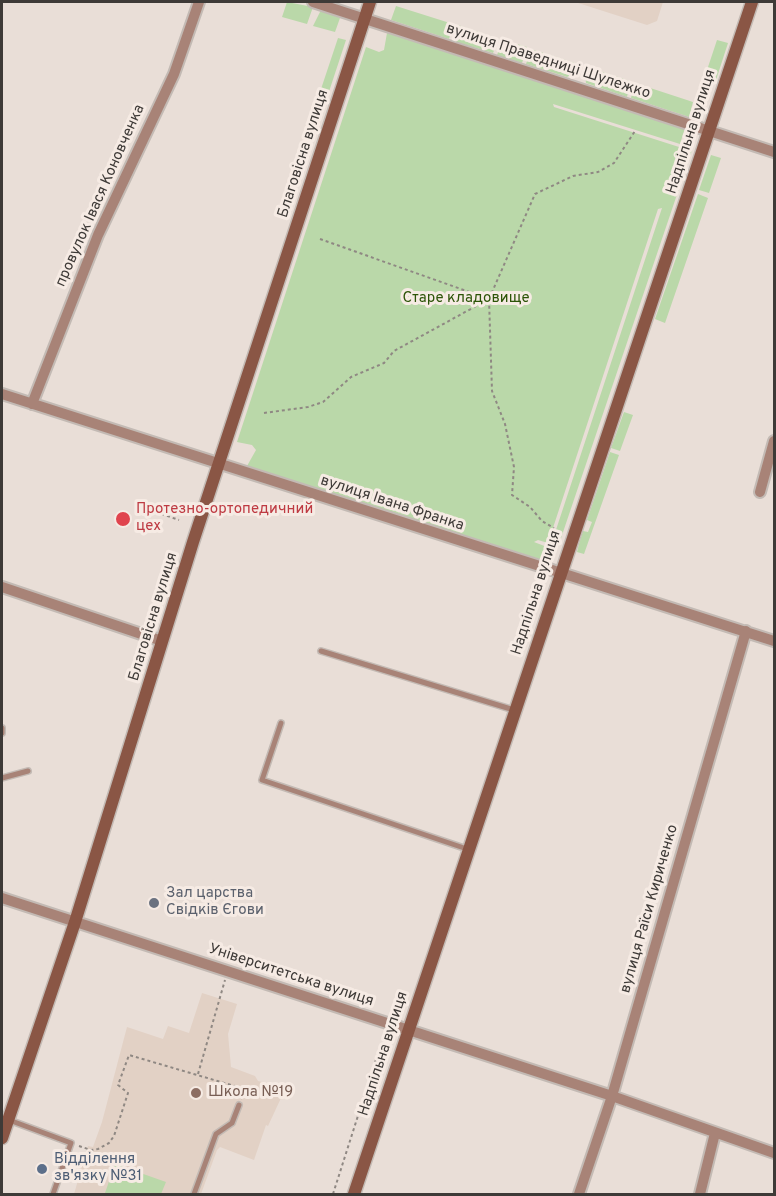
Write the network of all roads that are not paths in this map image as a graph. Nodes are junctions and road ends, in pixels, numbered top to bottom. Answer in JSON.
{"nodes":[{"id":1,"x":199,"y":2,"type":"edge"},
{"id":2,"x":313,"y":2,"type":"edge"},
{"id":3,"x":370,"y":2,"type":"edge"},
{"id":4,"x":752,"y":2,"type":"edge"},
{"id":5,"x":364,"y":18,"type":"junction"},
{"id":6,"x":709,"y":130,"type":"junction"},
{"id":7,"x":774,"y":152,"type":"edge"},
{"id":8,"x":2,"y":394,"type":"edge"},
{"id":9,"x":32,"y":404,"type":"junction"},
{"id":10,"x":774,"y":441,"type":"edge"},
{"id":11,"x":219,"y":464,"type":"junction"},
{"id":12,"x":760,"y":492,"type":"dead end"},
{"id":13,"x":560,"y":573,"type":"junction"},
{"id":14,"x":2,"y":587,"type":"edge"},
{"id":15,"x":746,"y":632,"type":"junction"},
{"id":16,"x":162,"y":641,"type":"junction"},
{"id":17,"x":774,"y":641,"type":"edge"},
{"id":18,"x":321,"y":651,"type":"dead end"},
{"id":19,"x":514,"y":710,"type":"junction"},
{"id":20,"x":281,"y":723,"type":"dead end"},
{"id":21,"x":2,"y":728,"type":"edge"},
{"id":22,"x":2,"y":734,"type":"edge"},
{"id":23,"x":28,"y":771,"type":"dead end"},
{"id":24,"x":2,"y":778,"type":"edge"},
{"id":25,"x":467,"y":849,"type":"junction"},
{"id":26,"x":2,"y":898,"type":"edge"},
{"id":27,"x":75,"y":922,"type":"junction"},
{"id":28,"x":408,"y":1031,"type":"junction"},
{"id":29,"x":612,"y":1096,"type":"junction"},
{"id":30,"x":239,"y":1105,"type":"road end"},
{"id":31,"x":8,"y":1119,"type":"junction"},
{"id":32,"x":715,"y":1133,"type":"junction"},
{"id":33,"x":2,"y":1138,"type":"edge"},
{"id":34,"x":774,"y":1153,"type":"edge"},
{"id":35,"x":53,"y":1194,"type":"edge"},
{"id":36,"x":194,"y":1194,"type":"edge"},
{"id":37,"x":354,"y":1194,"type":"edge"},
{"id":38,"x":579,"y":1194,"type":"edge"},
{"id":39,"x":700,"y":1194,"type":"edge"}],
"edges":[{"from":1,"to":9,"type":"street","name":"провулок Івася Коновченка"},
{"from":2,"to":5,"type":"street","name":"вулиця Праведниці Шулежко"},
{"from":3,"to":5,"type":"main road","name":"Благовісна вулиця"},
{"from":4,"to":6,"type":"main road","name":"Надпільна вулиця"},
{"from":5,"to":6,"type":"street","name":"вулиця Праведниці Шулежко"},
{"from":5,"to":11,"type":"main road","name":"Благовісна вулиця"},
{"from":6,"to":7,"type":"street","name":"вулиця Праведниці Шулежко"},
{"from":6,"to":13,"type":"main road","name":"Надпільна вулиця"},
{"from":8,"to":9,"type":"street","name":"вулиця Івана Франка"},
{"from":9,"to":11,"type":"street","name":"вулиця Івана Франка"},
{"from":10,"to":12,"type":"street"},
{"from":11,"to":13,"type":"street","name":"вулиця Івана Франка"},
{"from":11,"to":16,"type":"main road","name":"Благовісна вулиця"},
{"from":13,"to":15,"type":"street","name":"вулиця Івана Франка"},
{"from":13,"to":19,"type":"main road","name":"Надпільна вулиця"},
{"from":14,"to":16,"type":"street"},
{"from":15,"to":17,"type":"street","name":"вулиця Івана Франка"},
{"from":15,"to":29,"type":"street","name":"вулиця Раїси Кириченко"},
{"from":16,"to":27,"type":"main road","name":"Благовісна вулиця"},
{"from":18,"to":19,"type":"lane"},
{"from":19,"to":25,"type":"main road","name":"Надпільна вулиця"},
{"from":20,"to":25,"type":"lane"},
{"from":21,"to":22,"type":"lane"},
{"from":23,"to":24,"type":"lane"},
{"from":25,"to":28,"type":"main road","name":"Надпільна вулиця"},
{"from":26,"to":27,"type":"street","name":"Університетська вулиця"},
{"from":27,"to":28,"type":"street","name":"Університетська вулиця"},
{"from":27,"to":31,"type":"main road","name":"Благовісна вулиця"},
{"from":28,"to":29,"type":"street","name":"Університетська вулиця"},
{"from":28,"to":37,"type":"main road","name":"Надпільна вулиця"},
{"from":29,"to":32,"type":"street","name":"Університетська вулиця"},
{"from":29,"to":38,"type":"street","name":"вулиця Раїси Кириченко"},
{"from":30,"to":36,"type":"lane"},
{"from":31,"to":33,"type":"main road","name":"Благовісна вулиця"},
{"from":31,"to":35,"type":"lane"},
{"from":32,"to":34,"type":"street","name":"Університетська вулиця"},
{"from":32,"to":39,"type":"street"}]}
